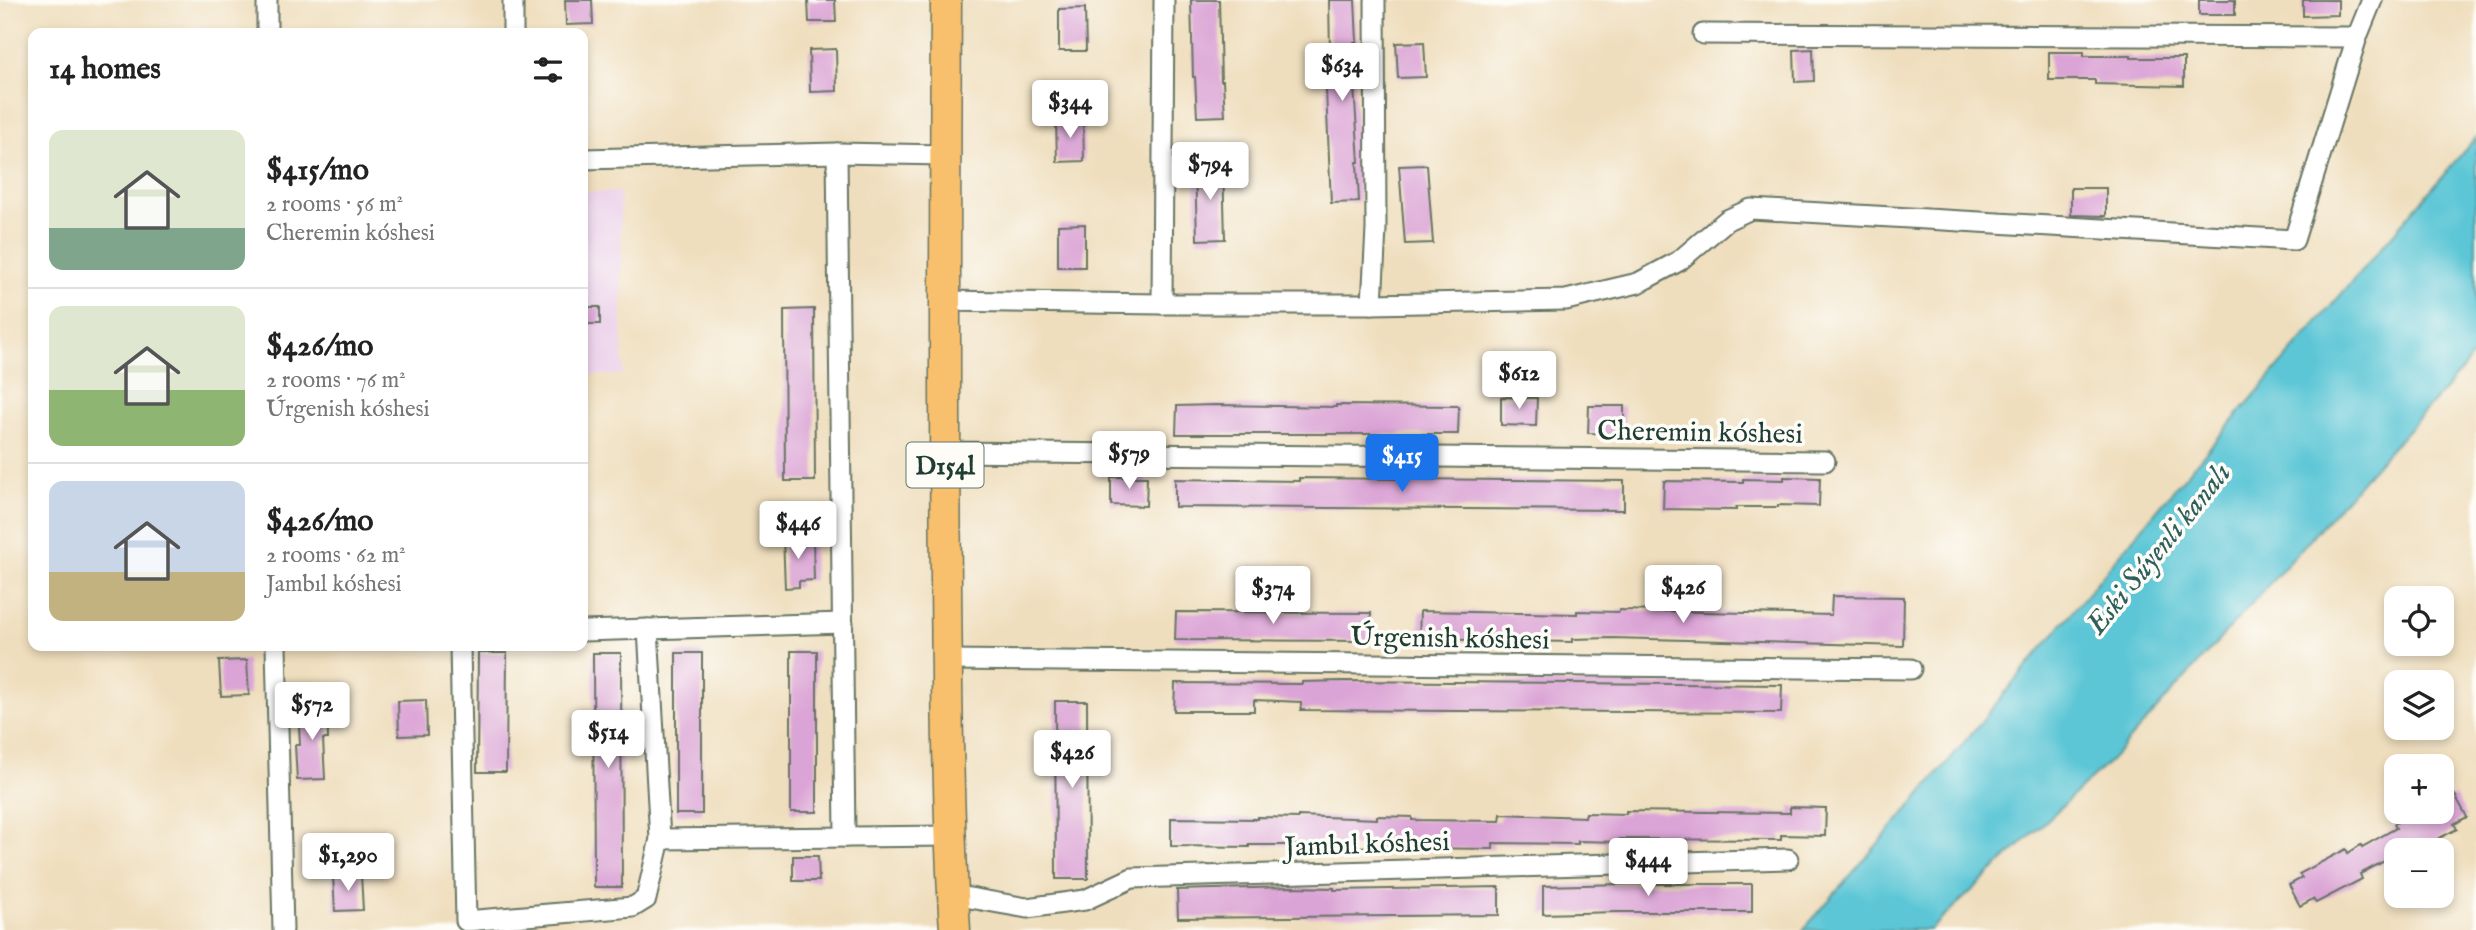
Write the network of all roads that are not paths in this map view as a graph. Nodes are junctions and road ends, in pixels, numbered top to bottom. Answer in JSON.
{"nodes":[{"id":1,"x":267,"y":0,"type":"edge"},
{"id":2,"x":513,"y":0,"type":"edge"},
{"id":3,"x":946,"y":0,"type":"edge"},
{"id":4,"x":1164,"y":0,"type":"edge"},
{"id":5,"x":1375,"y":0,"type":"edge"},
{"id":6,"x":2372,"y":0,"type":"edge"},
{"id":7,"x":267,"y":28,"type":"edge"},
{"id":8,"x":513,"y":28,"type":"edge"},
{"id":9,"x":1703,"y":34,"type":"dead end"},
{"id":10,"x":2357,"y":37,"type":"junction"},
{"id":11,"x":837,"y":153,"type":"junction"},
{"id":12,"x":945,"y":155,"type":"junction"},
{"id":13,"x":588,"y":159,"type":"edge"},
{"id":14,"x":943,"y":301,"type":"junction"},
{"id":15,"x":1162,"y":304,"type":"junction"},
{"id":16,"x":1372,"y":304,"type":"junction"},
{"id":17,"x":945,"y":452,"type":"junction"},
{"id":18,"x":1825,"y":461,"type":"dead end"},
{"id":19,"x":843,"y":623,"type":"junction"},
{"id":20,"x":648,"y":629,"type":"junction"},
{"id":21,"x":588,"y":631,"type":"edge"},
{"id":22,"x":276,"y":651,"type":"edge"},
{"id":23,"x":460,"y":651,"type":"edge"},
{"id":24,"x":947,"y":660,"type":"junction"},
{"id":25,"x":1911,"y":669,"type":"dead end"},
{"id":26,"x":950,"y":836,"type":"junction"},
{"id":27,"x":845,"y":837,"type":"junction"},
{"id":28,"x":660,"y":839,"type":"junction"},
{"id":29,"x":1788,"y":859,"type":"dead end"},
{"id":30,"x":953,"y":895,"type":"junction"},
{"id":31,"x":283,"y":930,"type":"edge"},
{"id":32,"x":955,"y":930,"type":"edge"}],
"edges":[{"from":1,"to":7,"type":"street"},
{"from":2,"to":8,"type":"street"},
{"from":3,"to":12,"type":"main road","number":"D154l"},
{"from":4,"to":15,"type":"street"},
{"from":5,"to":16,"type":"street"},
{"from":6,"to":10,"type":"street"},
{"from":9,"to":10,"type":"street"},
{"from":10,"to":16,"type":"street"},
{"from":11,"to":12,"type":"street"},
{"from":11,"to":13,"type":"street"},
{"from":11,"to":19,"type":"street"},
{"from":12,"to":14,"type":"main road","number":"D154l"},
{"from":14,"to":15,"type":"street"},
{"from":14,"to":17,"type":"main road","number":"D154l"},
{"from":15,"to":16,"type":"street"},
{"from":17,"to":18,"type":"street","name":"Cheremin kóshesi"},
{"from":17,"to":24,"type":"main road","number":"D154l"},
{"from":19,"to":20,"type":"street"},
{"from":19,"to":27,"type":"street"},
{"from":20,"to":21,"type":"street"},
{"from":20,"to":28,"type":"street"},
{"from":22,"to":31,"type":"street"},
{"from":23,"to":28,"type":"street"},
{"from":24,"to":25,"type":"street","name":"Úrgenish kóshesi"},
{"from":24,"to":26,"type":"main road","number":"D154l"},
{"from":26,"to":27,"type":"street"},
{"from":26,"to":30,"type":"main road","number":"D154l"},
{"from":27,"to":28,"type":"street"},
{"from":29,"to":30,"type":"street","name":"Jambıl kóshesi"},
{"from":30,"to":32,"type":"main road","number":"D154l"}]}
